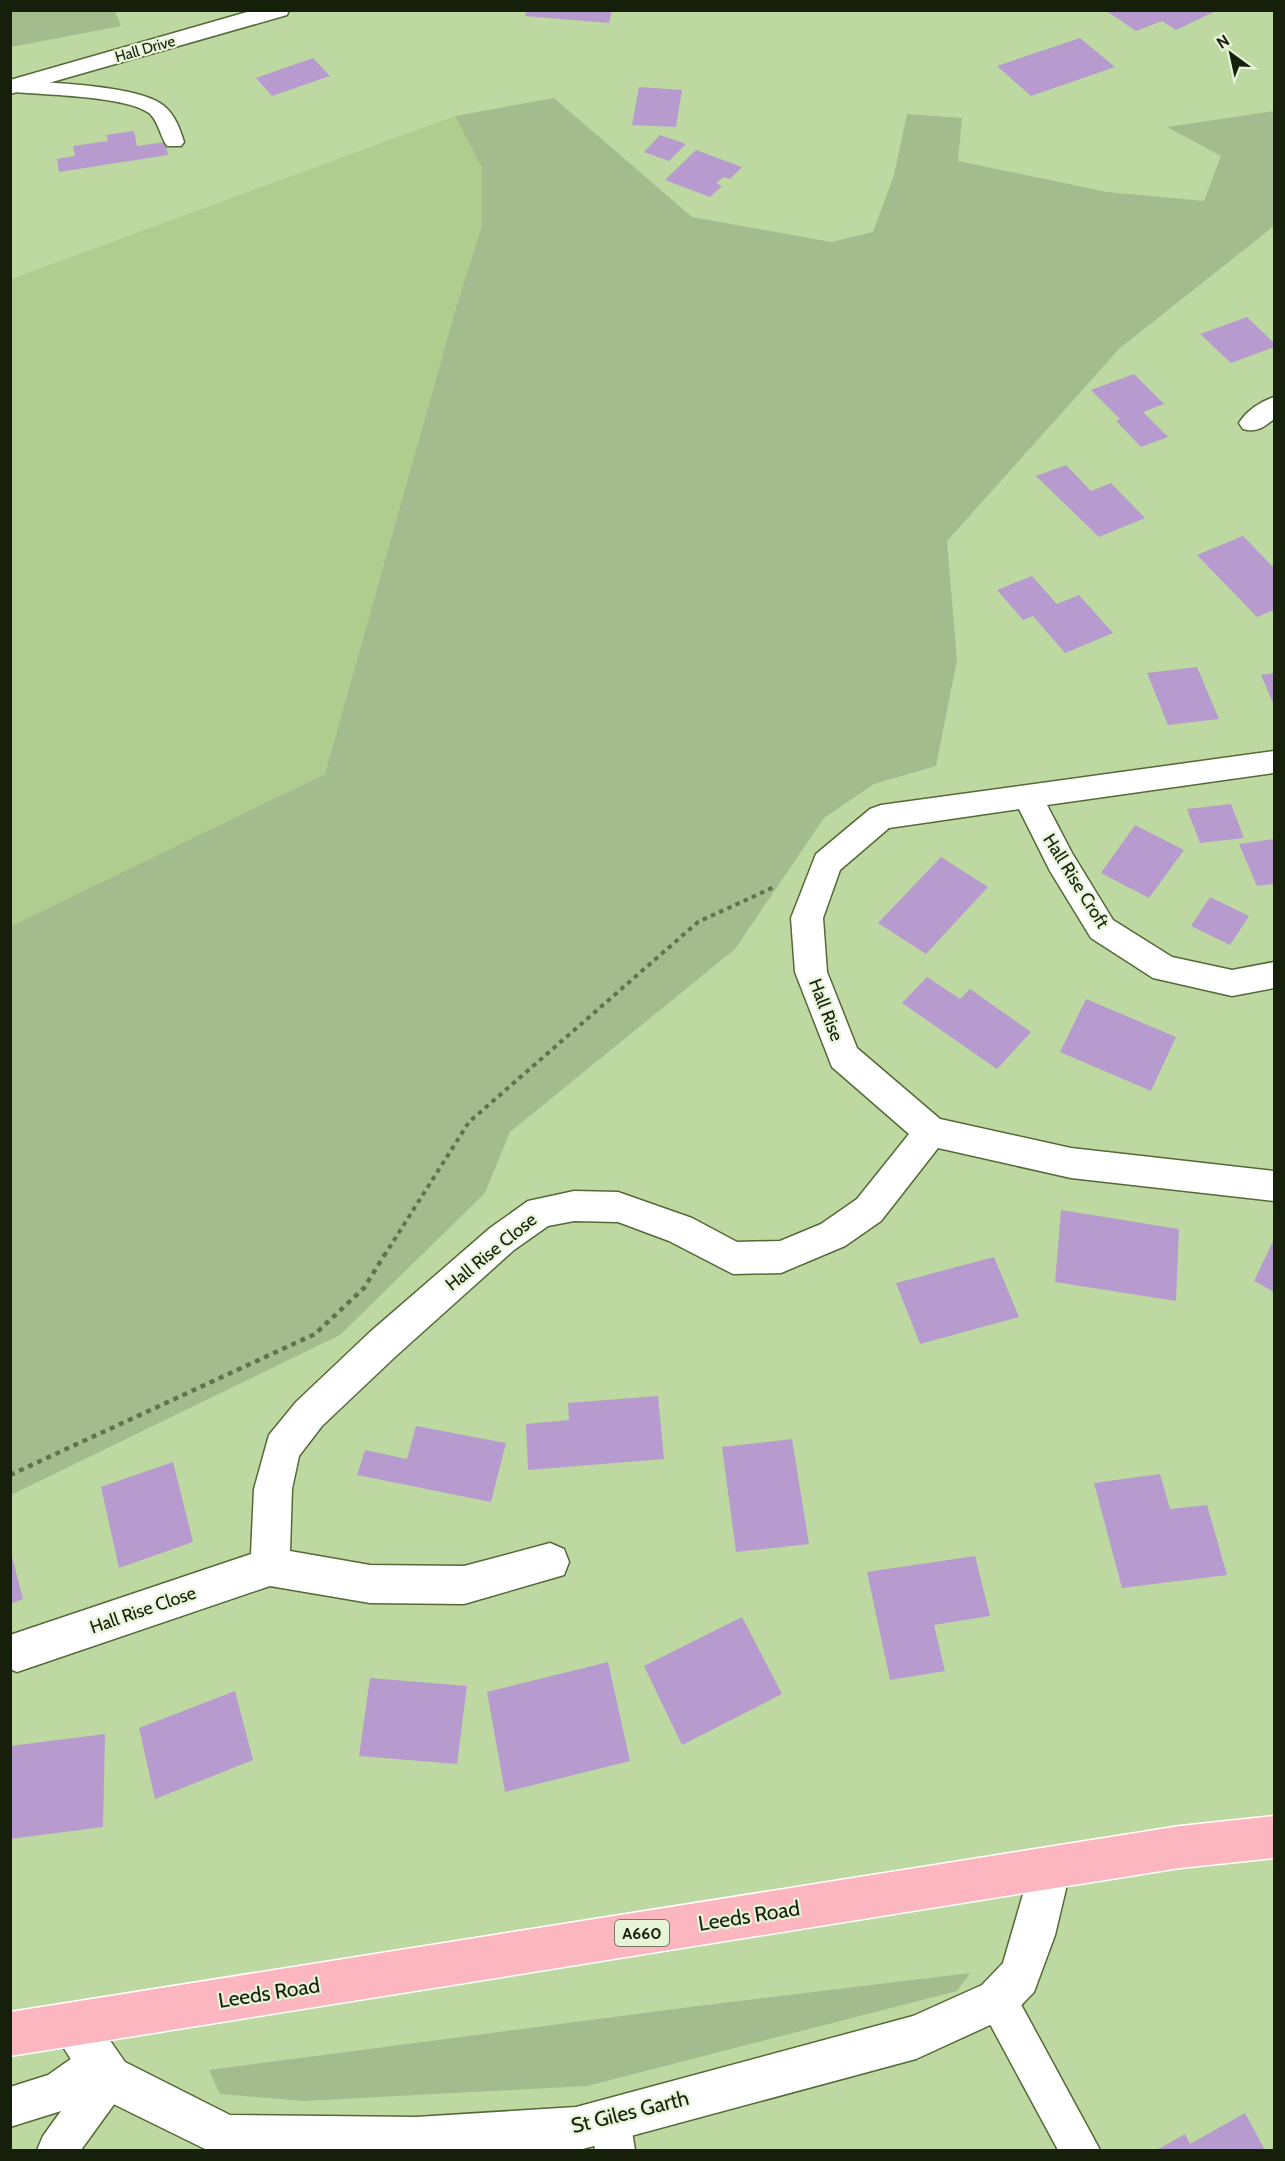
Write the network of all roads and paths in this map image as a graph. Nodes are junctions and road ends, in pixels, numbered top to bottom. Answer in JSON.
{"nodes":[{"id":1,"x":279,"y":10,"type":"edge"},
{"id":2,"x":12,"y":86,"type":"edge"},
{"id":3,"x":174,"y":142,"type":"dead end"},
{"id":4,"x":1275,"y":406,"type":"edge"},
{"id":5,"x":1252,"y":423,"type":"dead end"},
{"id":6,"x":1275,"y":762,"type":"edge"},
{"id":7,"x":1028,"y":798,"type":"junction"},
{"id":8,"x":827,"y":863,"type":"junction"},
{"id":9,"x":1275,"y":975,"type":"edge"},
{"id":10,"x":931,"y":1132,"type":"junction"},
{"id":11,"x":1275,"y":1186,"type":"edge"},
{"id":12,"x":10,"y":1475,"type":"edge"},
{"id":13,"x":550,"y":1562,"type":"dead end"},
{"id":14,"x":270,"y":1567,"type":"junction"},
{"id":15,"x":14,"y":1652,"type":"edge"},
{"id":16,"x":1275,"y":1837,"type":"edge"},
{"id":17,"x":1050,"y":1868,"type":"junction"},
{"id":18,"x":997,"y":2000,"type":"junction"},
{"id":19,"x":73,"y":2024,"type":"junction"},
{"id":20,"x":10,"y":2034,"type":"edge"},
{"id":21,"x":104,"y":2071,"type":"junction"},
{"id":22,"x":10,"y":2107,"type":"edge"},
{"id":23,"x":613,"y":2135,"type":"edge"},
{"id":24,"x":225,"y":2144,"type":"edge"},
{"id":25,"x":416,"y":2145,"type":"edge"},
{"id":26,"x":57,"y":2151,"type":"edge"},
{"id":27,"x":1080,"y":2151,"type":"edge"}],
"edges":[{"from":1,"to":2,"type":"street","name":"Hall Drive"},
{"from":2,"to":3,"type":"lane"},
{"from":4,"to":5,"type":"street"},
{"from":6,"to":7,"type":"street","name":"Hall Rise"},
{"from":7,"to":8,"type":"street","name":"Hall Rise"},
{"from":7,"to":9,"type":"street","name":"Hall Rise Croft"},
{"from":8,"to":10,"type":"street","name":"Hall Rise"},
{"from":8,"to":12,"type":"path"},
{"from":10,"to":11,"type":"street","name":"Hall Rise"},
{"from":10,"to":14,"type":"street","name":"Hall Rise Close"},
{"from":13,"to":14,"type":"street","name":"Hall Rise Close"},
{"from":14,"to":15,"type":"street","name":"Hall Rise Close"},
{"from":16,"to":17,"type":"highway","name":"Leeds Road","number":"A660"},
{"from":17,"to":18,"type":"street","name":"St Giles Garth"},
{"from":17,"to":19,"type":"highway","name":"Leeds Road","number":"A660"},
{"from":18,"to":23,"type":"street","name":"St Giles Garth"},
{"from":18,"to":27,"type":"lane"},
{"from":19,"to":20,"type":"highway","name":"Leeds Road","number":"A660"},
{"from":19,"to":21,"type":"street","name":"St Giles Garth"},
{"from":21,"to":22,"type":"lane"},
{"from":21,"to":24,"type":"street","name":"St Giles Garth"},
{"from":21,"to":26,"type":"lane"},
{"from":23,"to":25,"type":"street","name":"St Giles Garth"},
{"from":24,"to":25,"type":"street","name":"St Giles Garth"}]}
